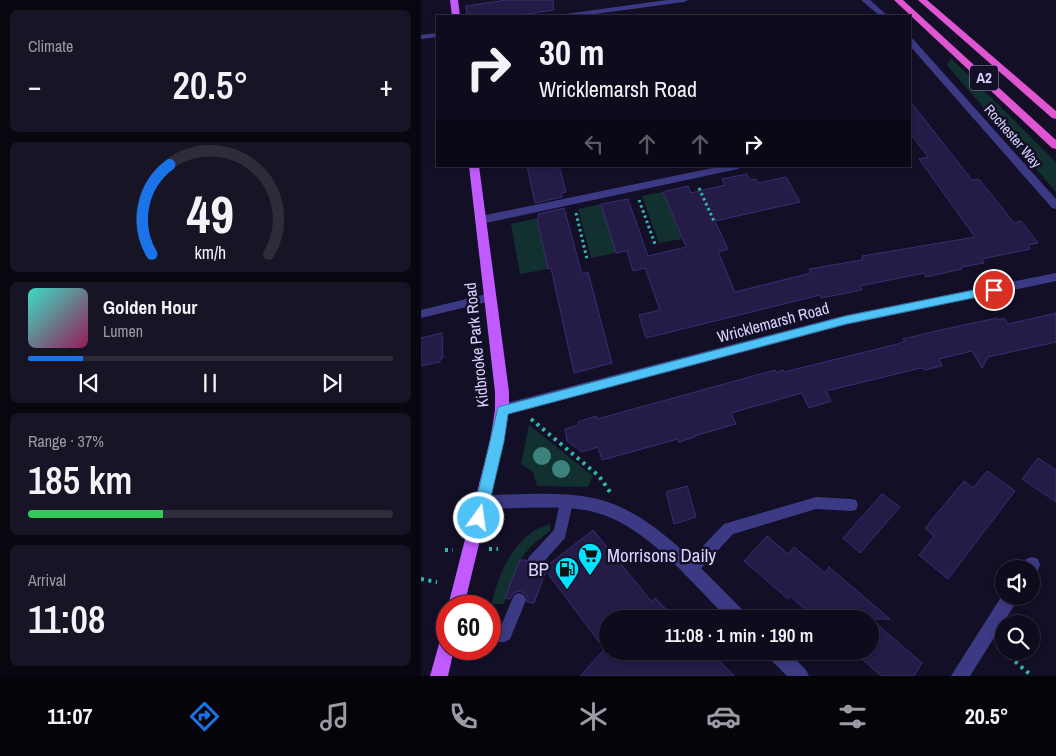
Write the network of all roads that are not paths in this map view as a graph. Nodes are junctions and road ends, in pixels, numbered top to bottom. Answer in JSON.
{"nodes":[{"id":1,"x":453,"y":0,"type":"edge"},
{"id":2,"x":684,"y":0,"type":"edge"},
{"id":3,"x":865,"y":0,"type":"edge"},
{"id":4,"x":892,"y":0,"type":"edge"},
{"id":5,"x":898,"y":0,"type":"edge"},
{"id":6,"x":924,"y":0,"type":"edge"},
{"id":7,"x":910,"y":13,"type":"junction"},
{"id":8,"x":456,"y":15,"type":"edge"},
{"id":9,"x":572,"y":15,"type":"edge"},
{"id":10,"x":883,"y":15,"type":"edge"},
{"id":11,"x":436,"y":35,"type":"edge"},
{"id":12,"x":421,"y":37,"type":"edge"},
{"id":13,"x":911,"y":41,"type":"edge"},
{"id":14,"x":1056,"y":116,"type":"edge"},
{"id":15,"x":1056,"y":146,"type":"edge"},
{"id":16,"x":474,"y":167,"type":"edge"},
{"id":17,"x":733,"y":167,"type":"edge"},
{"id":18,"x":1056,"y":206,"type":"edge"},
{"id":19,"x":481,"y":220,"type":"junction"},
{"id":20,"x":1056,"y":277,"type":"edge"},
{"id":21,"x":491,"y":297,"type":"junction"},
{"id":22,"x":421,"y":314,"type":"edge"},
{"id":23,"x":502,"y":410,"type":"junction"},
{"id":24,"x":483,"y":502,"type":"junction"},
{"id":25,"x":566,"y":502,"type":"junction"},
{"id":26,"x":851,"y":505,"type":"dead end"},
{"id":27,"x":534,"y":562,"type":"dead end"},
{"id":28,"x":690,"y":570,"type":"junction"},
{"id":29,"x":459,"y":595,"type":"edge"},
{"id":30,"x":519,"y":600,"type":"dead end"},
{"id":31,"x":1006,"y":605,"type":"edge"},
{"id":32,"x":731,"y":610,"type":"edge"},
{"id":33,"x":501,"y":634,"type":"edge"},
{"id":34,"x":443,"y":660,"type":"edge"},
{"id":35,"x":783,"y":660,"type":"edge"},
{"id":36,"x":439,"y":676,"type":"edge"},
{"id":37,"x":800,"y":676,"type":"edge"},
{"id":38,"x":961,"y":676,"type":"edge"}],
"edges":[{"from":1,"to":8,"type":"main road"},
{"from":2,"to":9,"type":"street"},
{"from":3,"to":10,"type":"street"},
{"from":4,"to":7,"type":"highway","number":"A2"},
{"from":5,"to":7,"type":"highway"},
{"from":6,"to":14,"type":"highway","number":"A2"},
{"from":7,"to":15,"type":"highway","number":"A2"},
{"from":11,"to":12,"type":"street"},
{"from":13,"to":18,"type":"street","name":"Rochester Way"},
{"from":16,"to":19,"type":"main road","name":"Kidbrooke Park Road"},
{"from":17,"to":19,"type":"street"},
{"from":19,"to":21,"type":"main road","name":"Kidbrooke Park Road"},
{"from":20,"to":23,"type":"street","name":"Wricklemarsh Road"},
{"from":21,"to":22,"type":"lane"},
{"from":21,"to":23,"type":"main road","name":"Kidbrooke Park Road"},
{"from":23,"to":24,"type":"main road","name":"Kidbrooke Park Road"},
{"from":24,"to":25,"type":"street"},
{"from":24,"to":29,"type":"main road","name":"Kidbrooke Park Road"},
{"from":25,"to":27,"type":"lane"},
{"from":25,"to":28,"type":"street"},
{"from":26,"to":28,"type":"lane"},
{"from":28,"to":32,"type":"street"},
{"from":30,"to":33,"type":"lane"},
{"from":31,"to":38,"type":"street"},
{"from":34,"to":36,"type":"main road"},
{"from":35,"to":37,"type":"street"}]}
